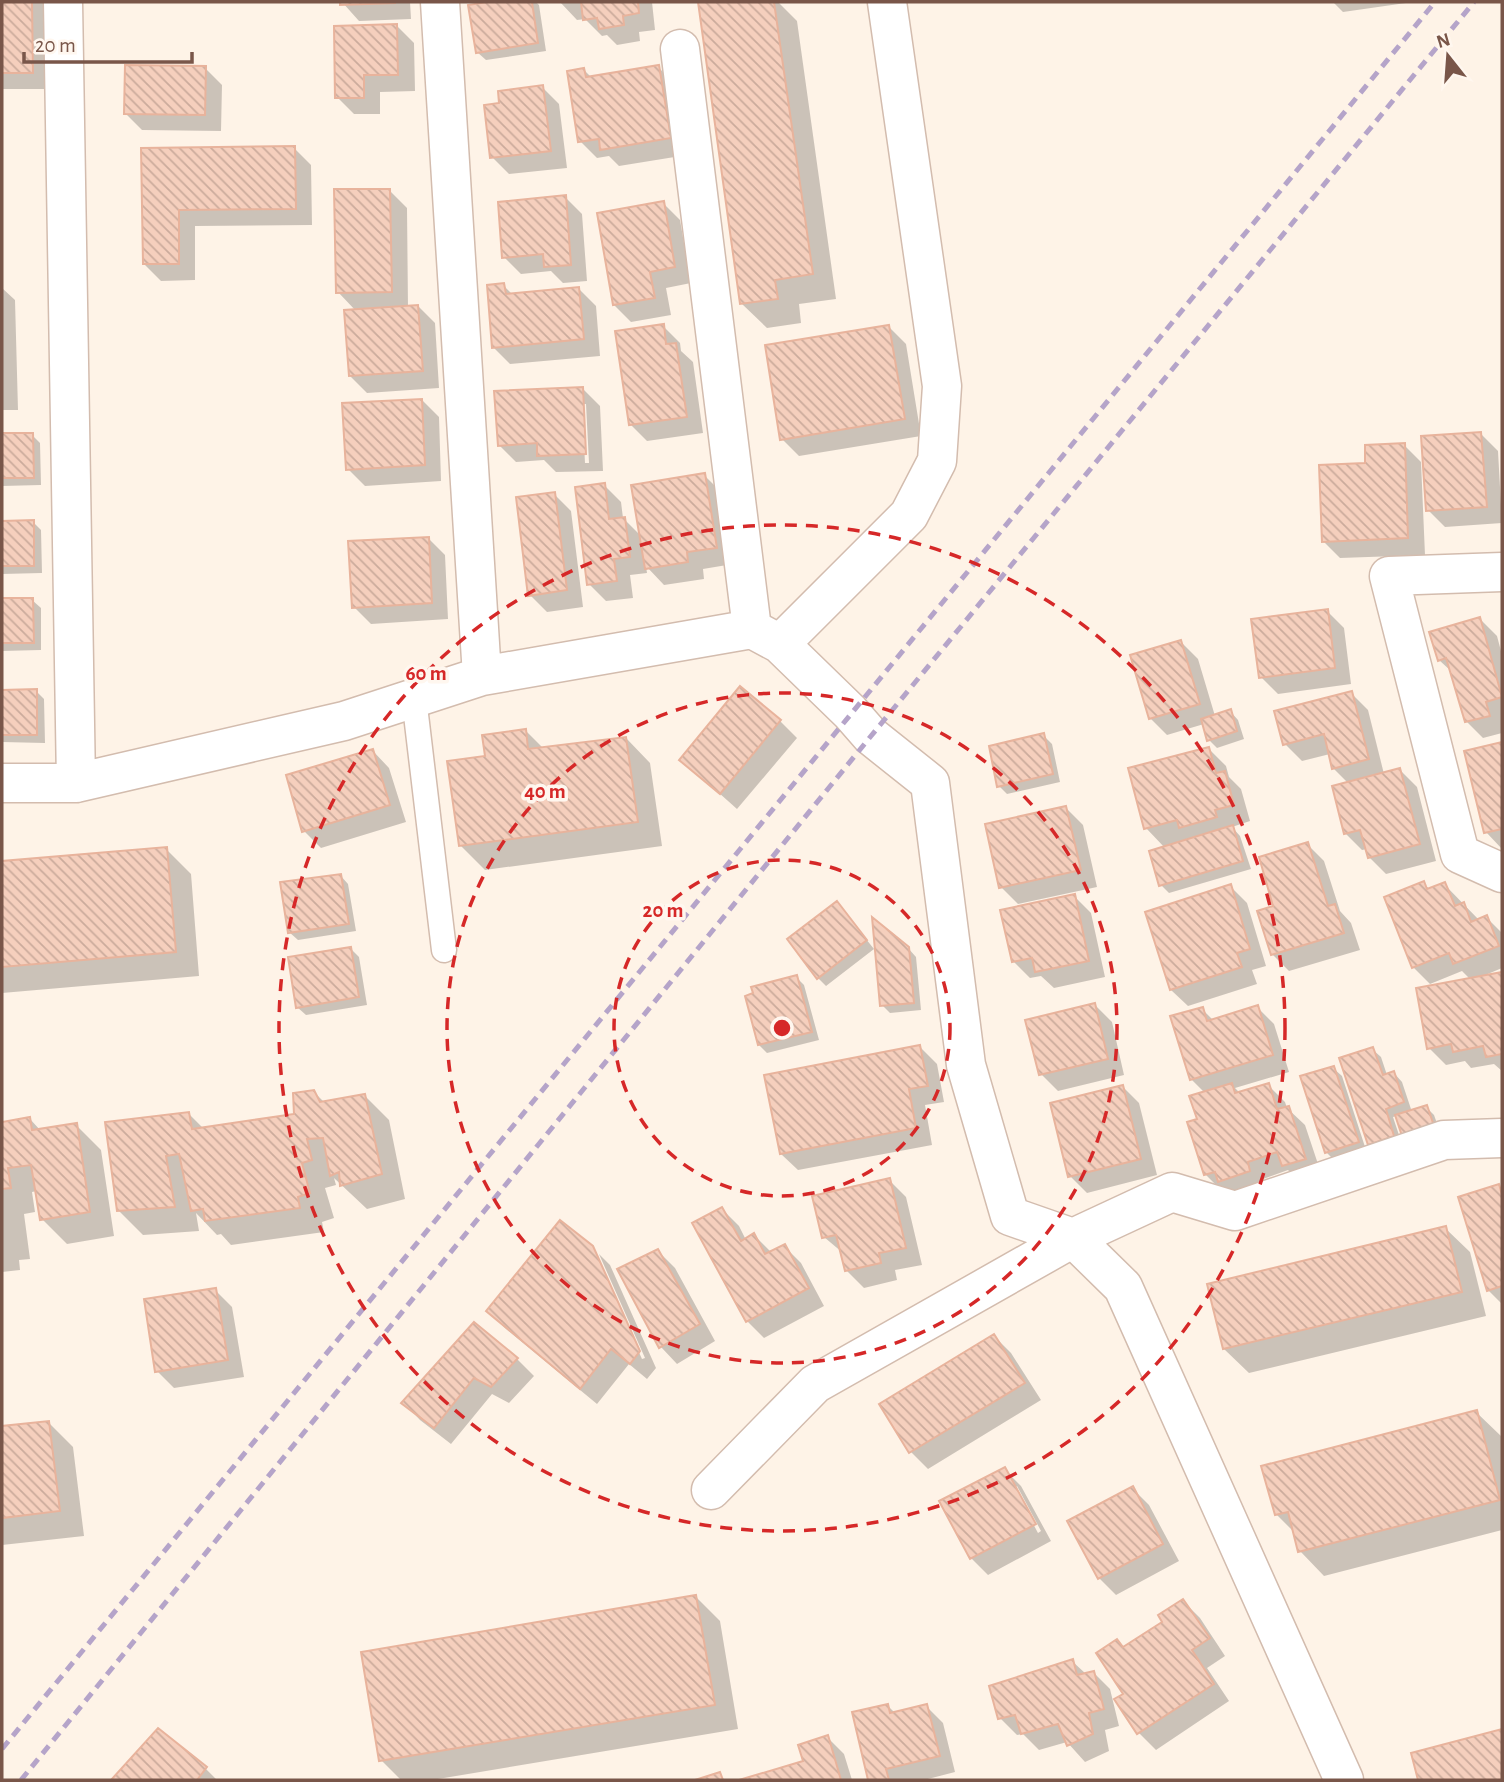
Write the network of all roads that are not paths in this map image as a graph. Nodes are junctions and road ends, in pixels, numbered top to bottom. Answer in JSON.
{"nodes":[{"id":1,"x":62,"y":2,"type":"edge"},
{"id":2,"x":440,"y":2,"type":"edge"},
{"id":3,"x":887,"y":2,"type":"edge"},
{"id":4,"x":680,"y":49,"type":"dead end"},
{"id":5,"x":1502,"y":572,"type":"edge"},
{"id":6,"x":766,"y":637,"type":"junction"},
{"id":7,"x":482,"y":676,"type":"junction"},
{"id":8,"x":414,"y":698,"type":"junction"},
{"id":9,"x":2,"y":783,"type":"edge"},
{"id":10,"x":76,"y":783,"type":"junction"},
{"id":11,"x":1502,"y":873,"type":"edge"},
{"id":12,"x":444,"y":950,"type":"dead end"},
{"id":13,"x":1502,"y":1138,"type":"edge"},
{"id":14,"x":1073,"y":1238,"type":"junction"},
{"id":15,"x":711,"y":1490,"type":"dead end"},
{"id":16,"x":1344,"y":1780,"type":"edge"}],
"edges":[{"from":1,"to":10,"type":"street"},
{"from":2,"to":7,"type":"street"},
{"from":3,"to":6,"type":"street"},
{"from":4,"to":6,"type":"street"},
{"from":5,"to":11,"type":"street"},
{"from":6,"to":7,"type":"street"},
{"from":6,"to":14,"type":"street"},
{"from":7,"to":8,"type":"street"},
{"from":8,"to":10,"type":"street"},
{"from":8,"to":12,"type":"lane"},
{"from":9,"to":10,"type":"street"},
{"from":13,"to":14,"type":"street"},
{"from":14,"to":15,"type":"street"},
{"from":14,"to":16,"type":"street"}]}
